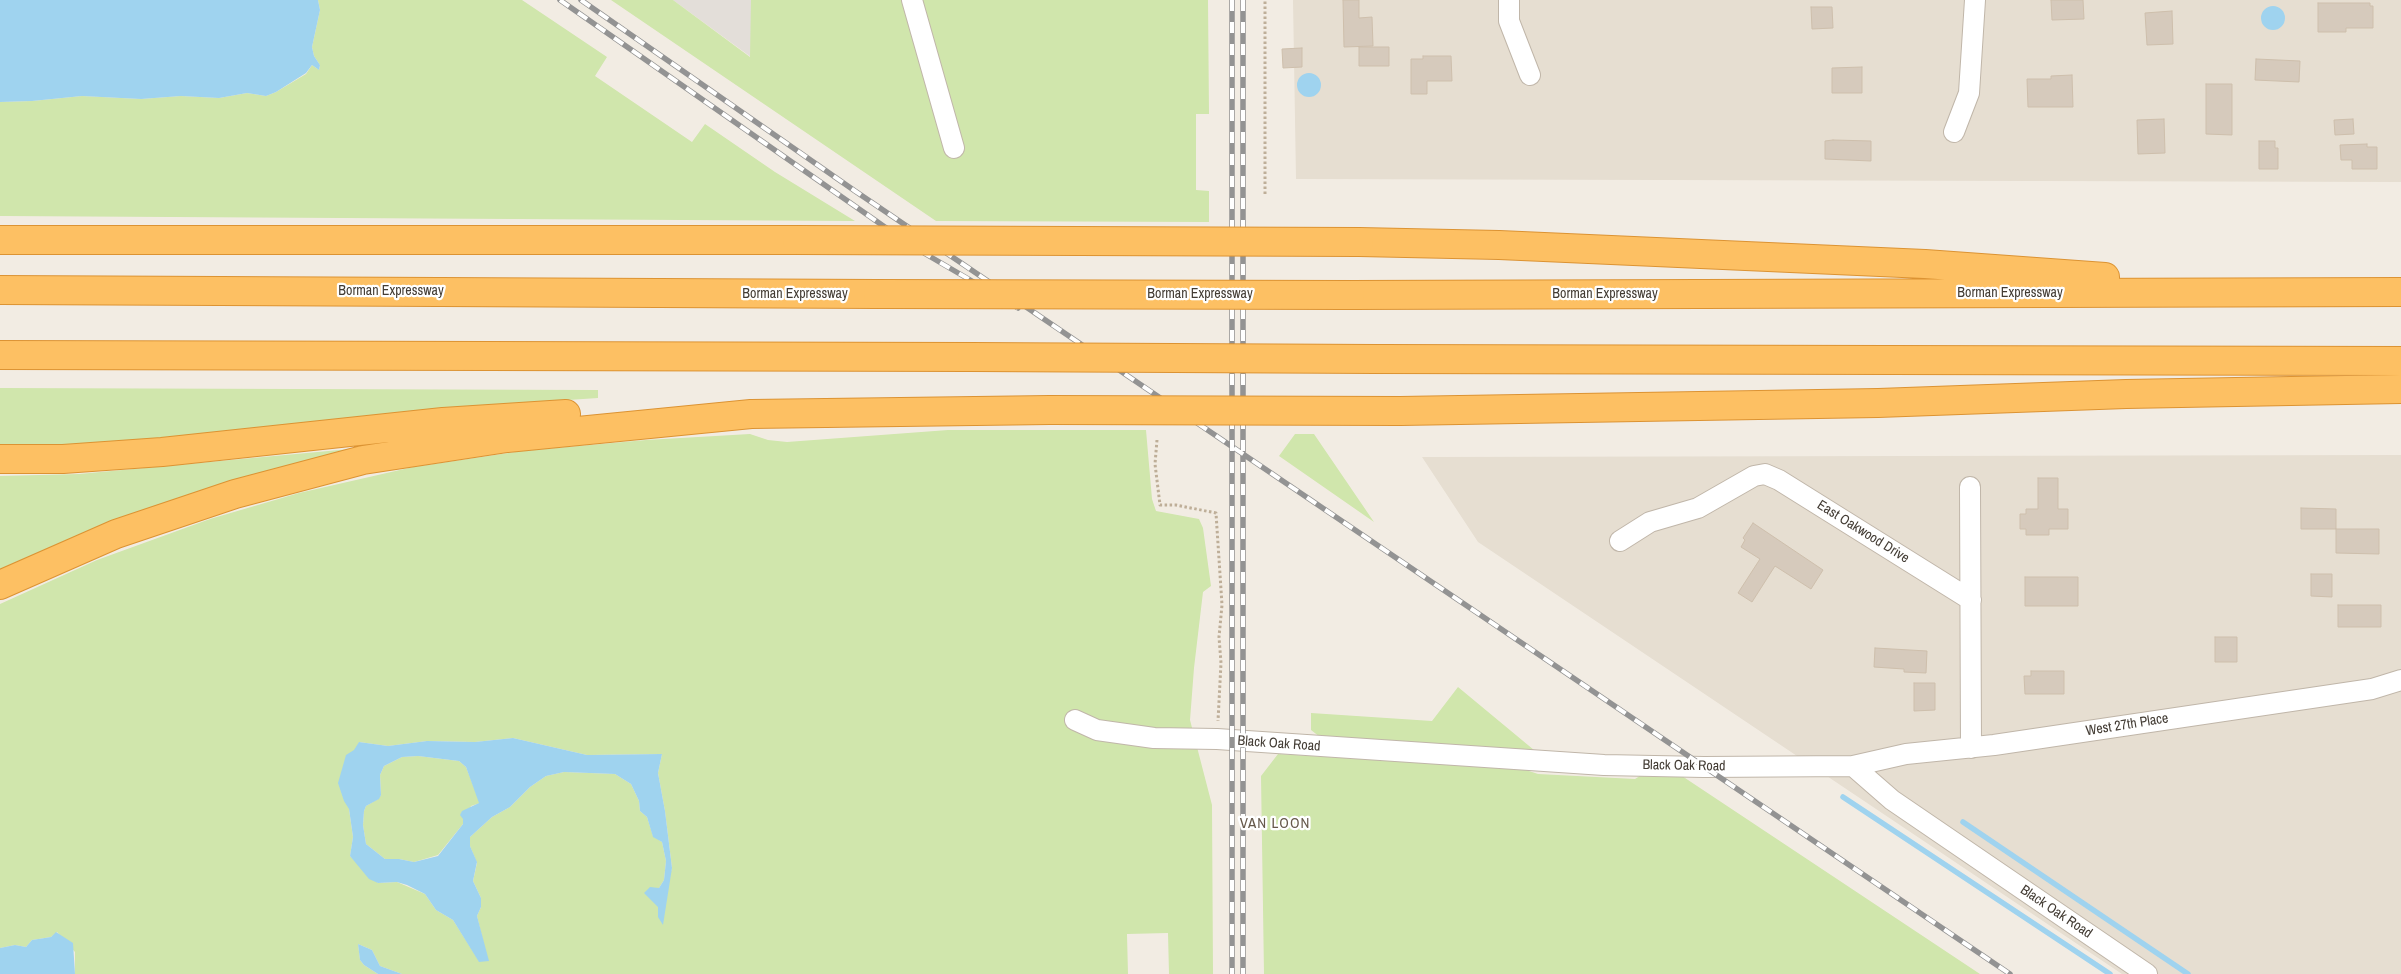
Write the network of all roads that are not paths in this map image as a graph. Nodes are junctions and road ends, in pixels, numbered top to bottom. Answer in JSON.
{"nodes":[{"id":1,"x":912,"y":0,"type":"edge"},
{"id":2,"x":1509,"y":0,"type":"edge"},
{"id":3,"x":1975,"y":0,"type":"edge"},
{"id":4,"x":1530,"y":75,"type":"dead end"},
{"id":5,"x":1954,"y":132,"type":"dead end"},
{"id":6,"x":954,"y":148,"type":"dead end"},
{"id":7,"x":0,"y":240,"type":"edge"},
{"id":8,"x":0,"y":290,"type":"edge"},
{"id":9,"x":2328,"y":292,"type":"junction"},
{"id":10,"x":2401,"y":292,"type":"edge"},
{"id":11,"x":0,"y":354,"type":"edge"},
{"id":12,"x":2401,"y":361,"type":"edge"},
{"id":13,"x":2401,"y":390,"type":"edge"},
{"id":14,"x":751,"y":414,"type":"junction"},
{"id":15,"x":0,"y":459,"type":"edge"},
{"id":16,"x":1970,"y":487,"type":"dead end"},
{"id":17,"x":1620,"y":541,"type":"dead end"},
{"id":18,"x":0,"y":585,"type":"edge"},
{"id":19,"x":1971,"y":600,"type":"junction"},
{"id":20,"x":2401,"y":680,"type":"edge"},
{"id":21,"x":1075,"y":720,"type":"dead end"},
{"id":22,"x":1971,"y":748,"type":"junction"},
{"id":23,"x":1853,"y":766,"type":"junction"},
{"id":24,"x":2147,"y":974,"type":"edge"}],
"edges":[{"from":1,"to":6,"type":"street"},
{"from":2,"to":4,"type":"street"},
{"from":3,"to":5,"type":"street"},
{"from":7,"to":9,"type":"highway","bridge":true},
{"from":8,"to":9,"type":"highway","name":"Borman Expressway","bridge":true},
{"from":9,"to":10,"type":"highway","name":"Borman Expressway"},
{"from":11,"to":12,"type":"highway","bridge":true},
{"from":13,"to":14,"type":"highway","bridge":true},
{"from":14,"to":15,"type":"highway"},
{"from":14,"to":18,"type":"highway"},
{"from":16,"to":19,"type":"street"},
{"from":17,"to":19,"type":"street","name":"East Oakwood Drive"},
{"from":19,"to":22,"type":"street"},
{"from":20,"to":22,"type":"street","name":"West 27th Place"},
{"from":21,"to":23,"type":"street","name":"Black Oak Road"},
{"from":22,"to":23,"type":"street","name":"West 27th Place"},
{"from":23,"to":24,"type":"street","name":"Black Oak Road"}]}
